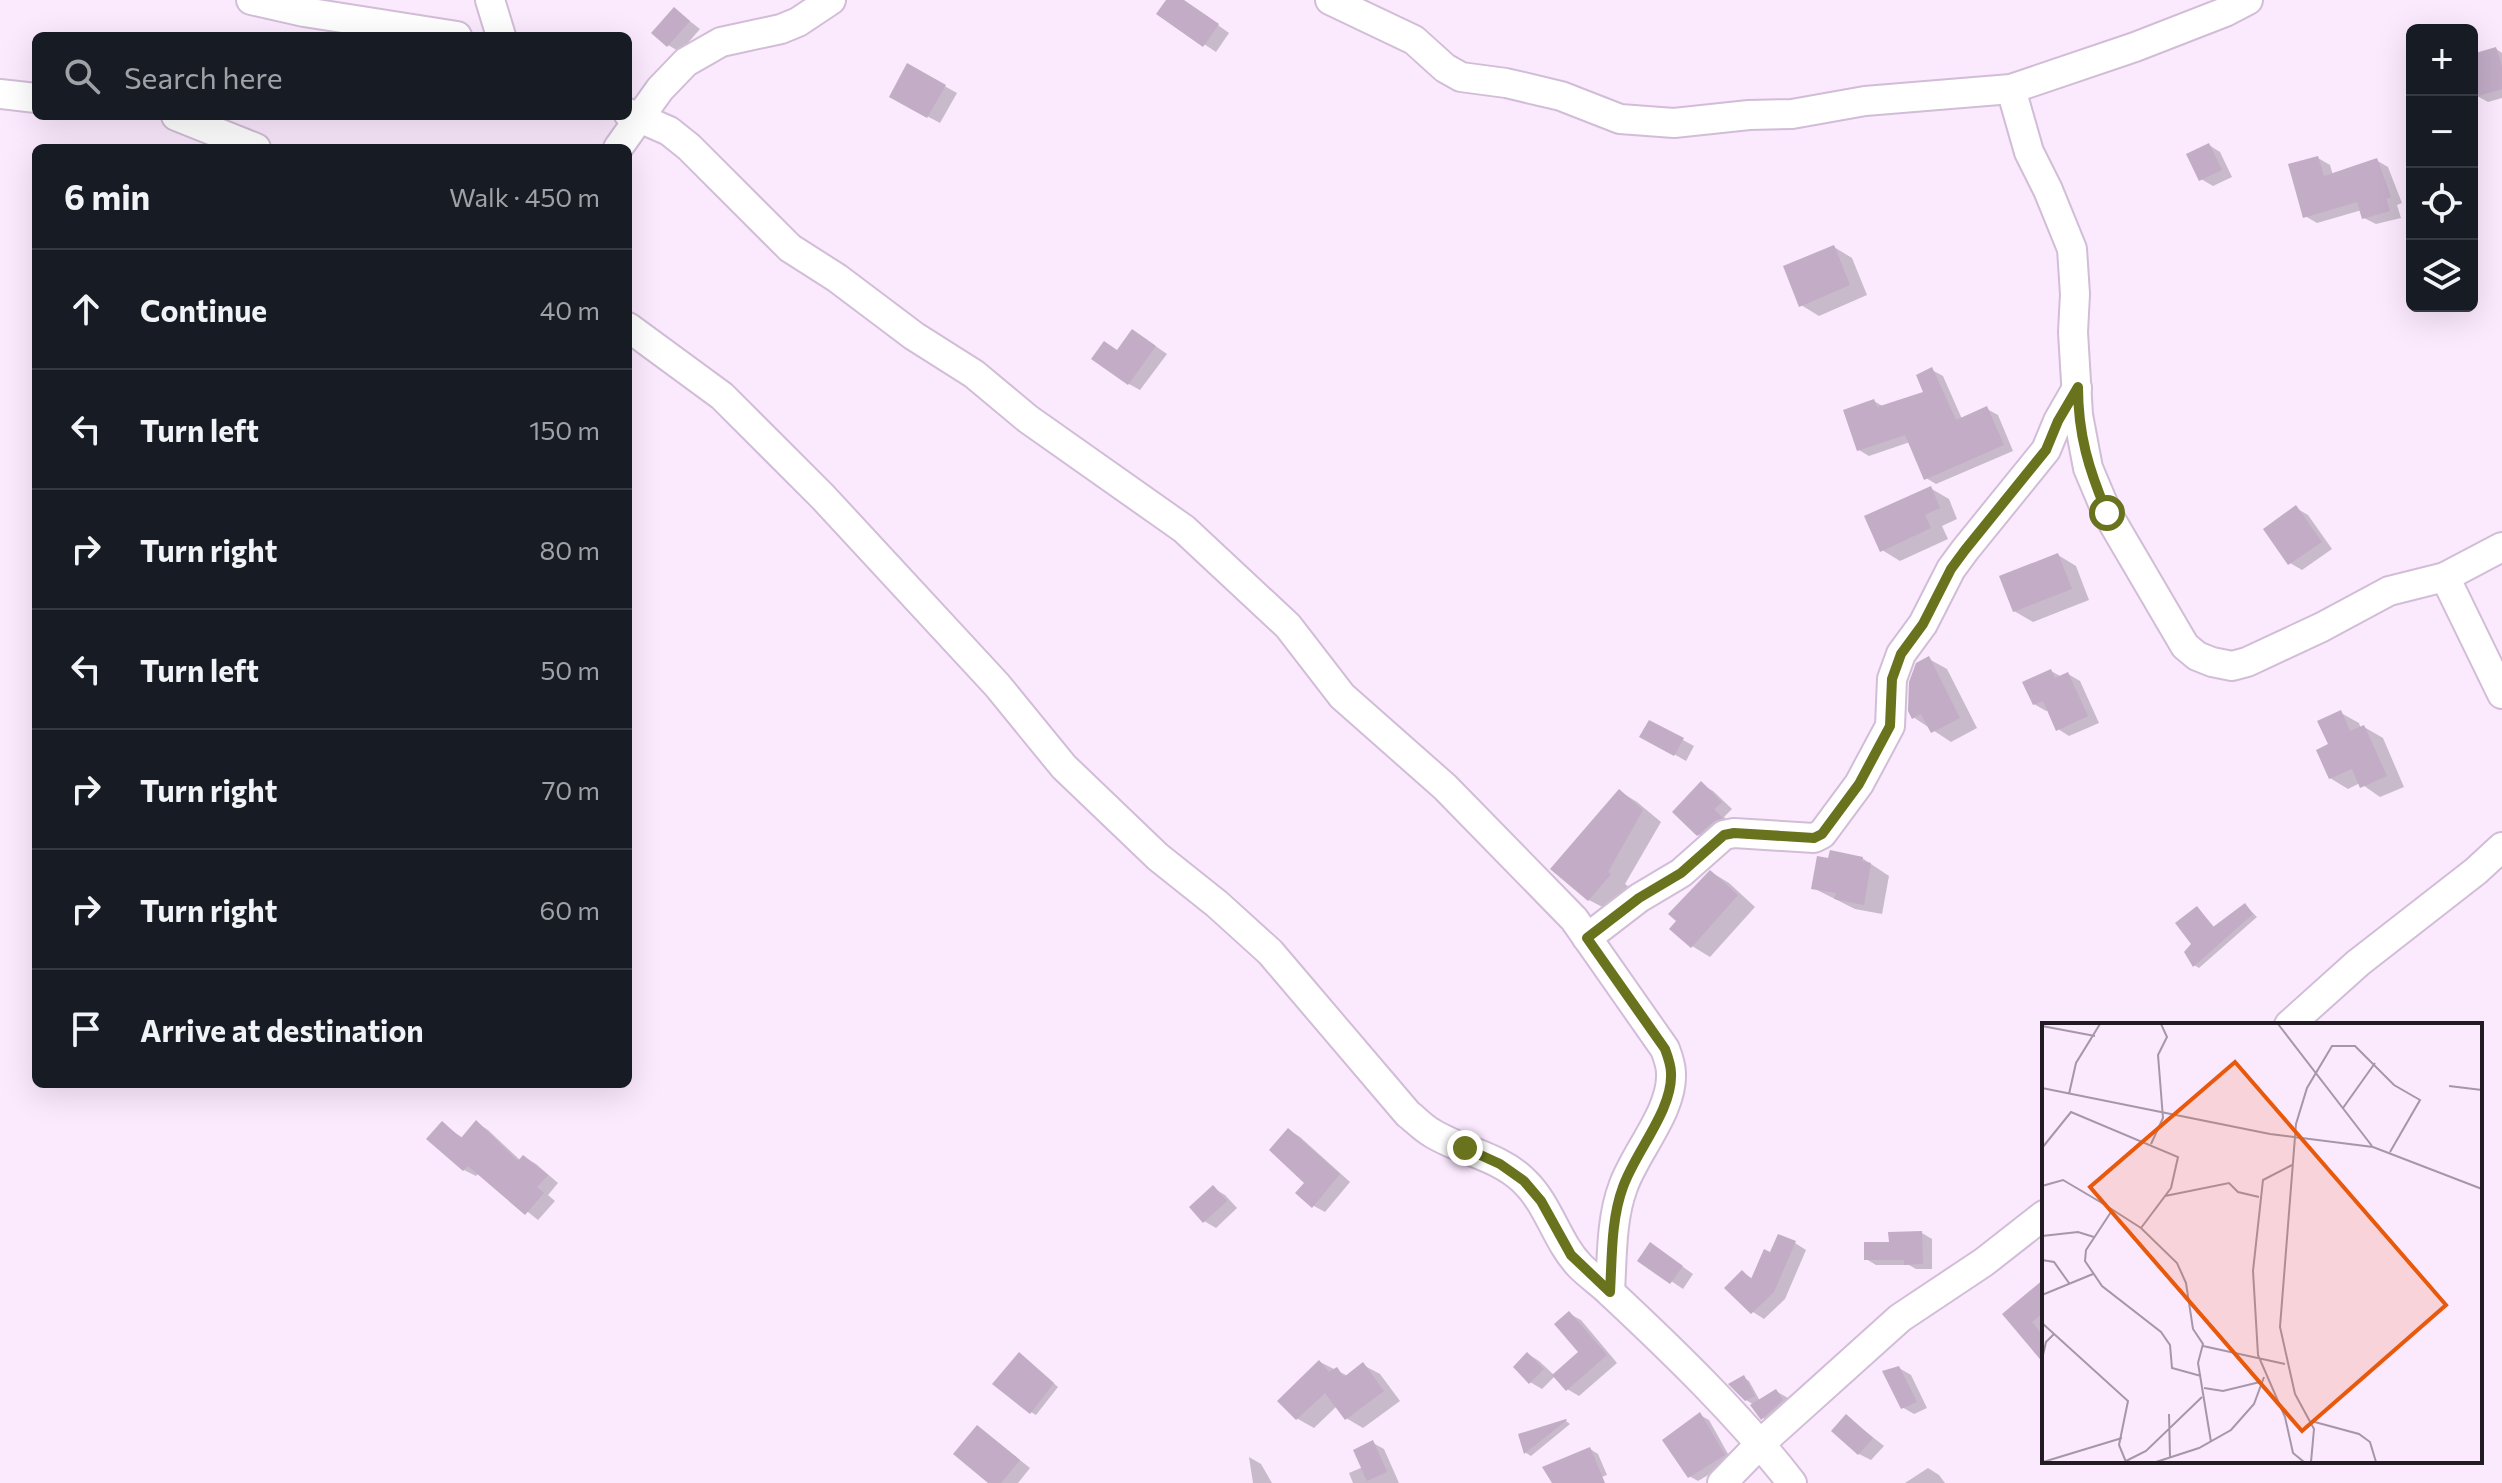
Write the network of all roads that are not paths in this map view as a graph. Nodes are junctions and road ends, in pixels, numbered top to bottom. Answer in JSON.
{"nodes":[{"id":1,"x":251,"y":0,"type":"edge"},
{"id":2,"x":831,"y":0,"type":"edge"},
{"id":3,"x":1330,"y":0,"type":"edge"},
{"id":4,"x":2248,"y":0,"type":"edge"},
{"id":5,"x":432,"y":32,"type":"edge"},
{"id":6,"x":2011,"y":89,"type":"junction"},
{"id":7,"x":633,"y":115,"type":"edge"},
{"id":8,"x":186,"y":120,"type":"edge"},
{"id":9,"x":632,"y":120,"type":"edge"},
{"id":10,"x":246,"y":144,"type":"edge"},
{"id":11,"x":621,"y":144,"type":"edge"},
{"id":12,"x":632,"y":330,"type":"edge"},
{"id":13,"x":2078,"y":387,"type":"junction"},
{"id":14,"x":2502,"y":547,"type":"edge"},
{"id":15,"x":2445,"y":577,"type":"junction"},
{"id":16,"x":2502,"y":694,"type":"edge"},
{"id":17,"x":2502,"y":847,"type":"edge"},
{"id":18,"x":1587,"y":938,"type":"junction"},
{"id":19,"x":2291,"y":1023,"type":"edge"},
{"id":20,"x":2042,"y":1217,"type":"edge"},
{"id":21,"x":1610,"y":1292,"type":"junction"},
{"id":22,"x":1760,"y":1444,"type":"junction"},
{"id":23,"x":1722,"y":1483,"type":"edge"},
{"id":24,"x":1792,"y":1483,"type":"edge"}],
"edges":[{"from":1,"to":5,"type":"street"},
{"from":2,"to":7,"type":"street"},
{"from":3,"to":6,"type":"street"},
{"from":4,"to":6,"type":"street"},
{"from":6,"to":13,"type":"street"},
{"from":7,"to":18,"type":"street"},
{"from":8,"to":10,"type":"street"},
{"from":9,"to":11,"type":"street"},
{"from":12,"to":21,"type":"street"},
{"from":13,"to":15,"type":"street"},
{"from":13,"to":18,"type":"street"},
{"from":14,"to":15,"type":"street"},
{"from":15,"to":16,"type":"street"},
{"from":17,"to":19,"type":"street"},
{"from":18,"to":21,"type":"street"},
{"from":20,"to":22,"type":"street"},
{"from":21,"to":22,"type":"street"},
{"from":22,"to":23,"type":"street"},
{"from":22,"to":24,"type":"street"}]}
